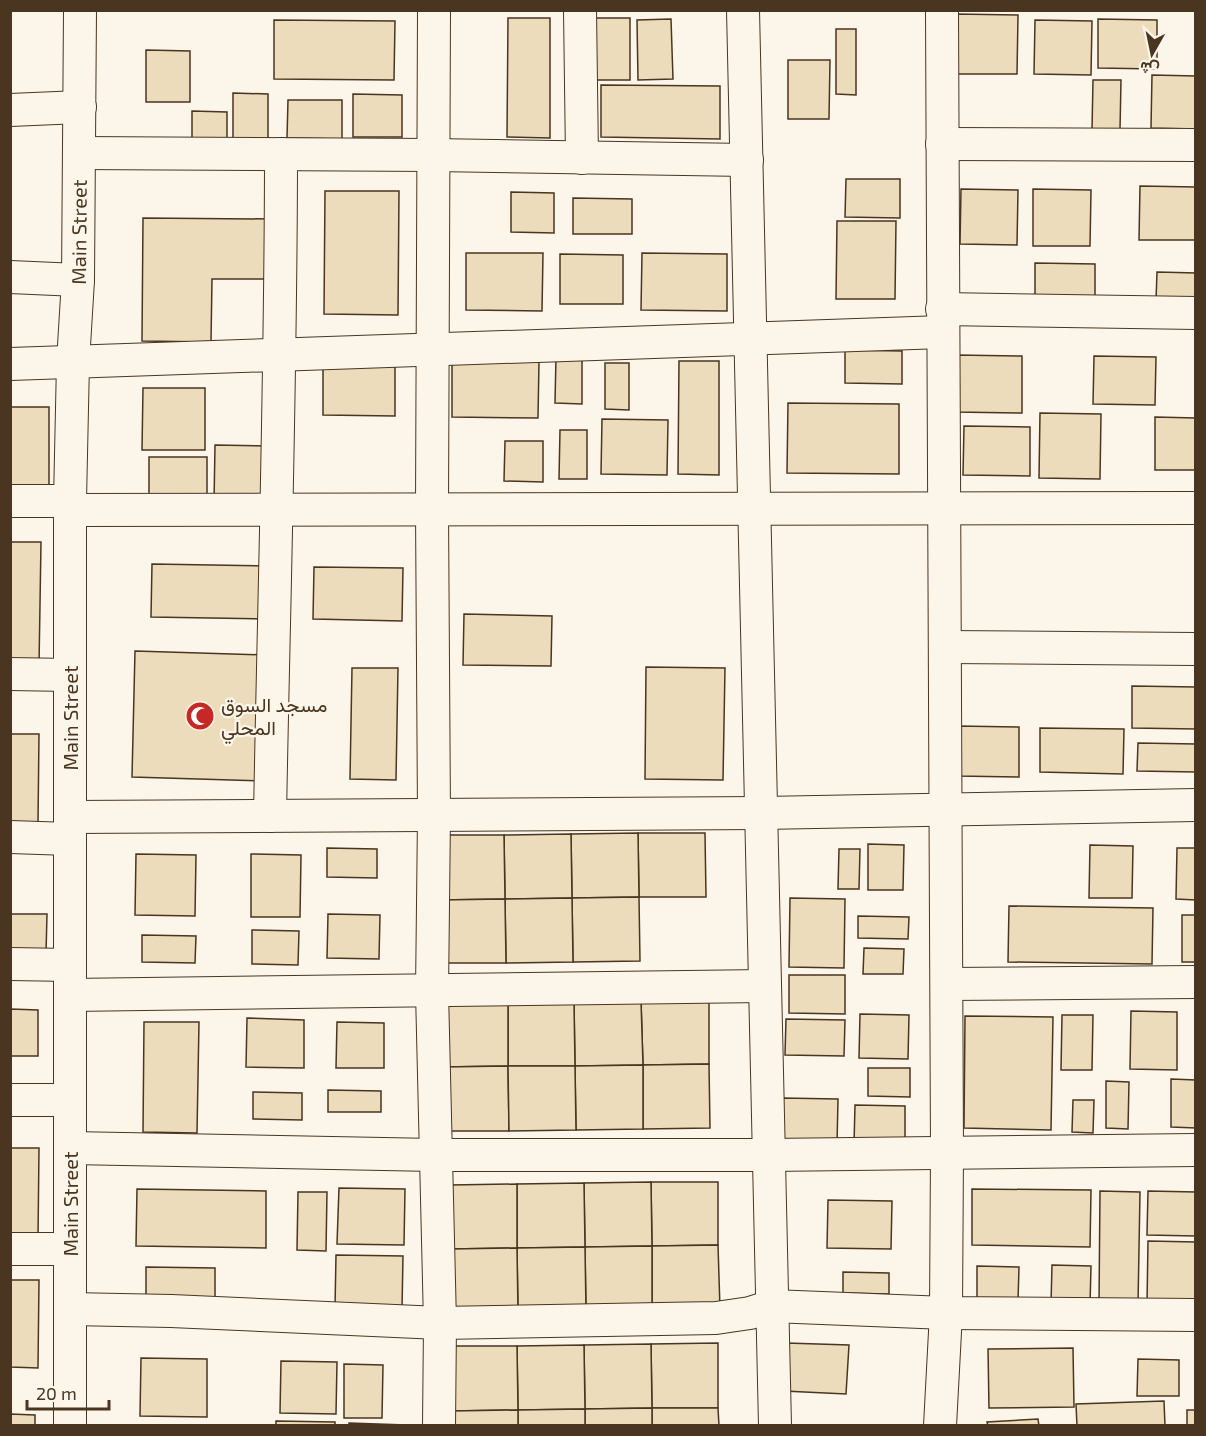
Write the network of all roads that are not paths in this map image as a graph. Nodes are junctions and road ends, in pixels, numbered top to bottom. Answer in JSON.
{"nodes":[{"id":1,"x":80,"y":10,"type":"edge"},
{"id":2,"x":434,"y":10,"type":"edge"},
{"id":3,"x":580,"y":10,"type":"edge"},
{"id":4,"x":743,"y":10,"type":"edge"},
{"id":5,"x":942,"y":10,"type":"edge"},
{"id":6,"x":80,"y":107,"type":"junction"},
{"id":7,"x":10,"y":110,"type":"edge"},
{"id":8,"x":942,"y":144,"type":"junction"},
{"id":9,"x":1196,"y":145,"type":"edge"},
{"id":10,"x":79,"y":153,"type":"junction"},
{"id":11,"x":281,"y":154,"type":"junction"},
{"id":12,"x":434,"y":155,"type":"junction"},
{"id":13,"x":582,"y":158,"type":"junction"},
{"id":14,"x":747,"y":160,"type":"junction"},
{"id":15,"x":10,"y":278,"type":"edge"},
{"id":16,"x":78,"y":280,"type":"junction"},
{"id":17,"x":1196,"y":313,"type":"edge"},
{"id":18,"x":943,"y":321,"type":"junction"},
{"id":19,"x":751,"y":339,"type":"junction"},
{"id":20,"x":432,"y":349,"type":"junction"},
{"id":21,"x":281,"y":355,"type":"junction"},
{"id":22,"x":73,"y":362,"type":"junction"},
{"id":23,"x":10,"y":364,"type":"edge"},
{"id":24,"x":10,"y":501,"type":"edge"},
{"id":25,"x":70,"y":506,"type":"junction"},
{"id":26,"x":1196,"y":508,"type":"edge"},
{"id":27,"x":754,"y":509,"type":"junction"},
{"id":28,"x":943,"y":509,"type":"junction"},
{"id":29,"x":275,"y":510,"type":"junction"},
{"id":30,"x":432,"y":510,"type":"junction"},
{"id":31,"x":945,"y":647,"type":"junction"},
{"id":32,"x":1196,"y":648,"type":"edge"},
{"id":33,"x":10,"y":674,"type":"edge"},
{"id":34,"x":70,"y":675,"type":"junction"},
{"id":35,"x":1196,"y":805,"type":"edge"},
{"id":36,"x":946,"y":810,"type":"junction"},
{"id":37,"x":761,"y":813,"type":"junction"},
{"id":38,"x":270,"y":816,"type":"junction"},
{"id":39,"x":434,"y":816,"type":"junction"},
{"id":40,"x":70,"y":828,"type":"junction"},
{"id":41,"x":10,"y":837,"type":"edge"},
{"id":42,"x":10,"y":964,"type":"edge"},
{"id":43,"x":70,"y":965,"type":"junction"},
{"id":44,"x":1196,"y":982,"type":"edge"},
{"id":45,"x":947,"y":984,"type":"junction"},
{"id":46,"x":765,"y":986,"type":"junction"},
{"id":47,"x":432,"y":992,"type":"junction"},
{"id":48,"x":70,"y":996,"type":"junction"},
{"id":49,"x":10,"y":1100,"type":"edge"},
{"id":50,"x":70,"y":1100,"type":"junction"},
{"id":51,"x":70,"y":1148,"type":"junction"},
{"id":52,"x":1196,"y":1150,"type":"edge"},
{"id":53,"x":947,"y":1152,"type":"junction"},
{"id":54,"x":435,"y":1155,"type":"junction"},
{"id":55,"x":769,"y":1155,"type":"junction"},
{"id":56,"x":10,"y":1249,"type":"edge"},
{"id":57,"x":70,"y":1249,"type":"junction"},
{"id":58,"x":772,"y":1306,"type":"junction"},
{"id":59,"x":70,"y":1309,"type":"junction"},
{"id":60,"x":945,"y":1313,"type":"junction"},
{"id":61,"x":1196,"y":1315,"type":"edge"},
{"id":62,"x":440,"y":1323,"type":"junction"},
{"id":63,"x":70,"y":1425,"type":"edge"},
{"id":64,"x":440,"y":1425,"type":"edge"},
{"id":65,"x":775,"y":1425,"type":"edge"},
{"id":66,"x":940,"y":1425,"type":"edge"}],
"edges":[{"from":1,"to":6,"type":"street","name":"Main Street"},
{"from":2,"to":12,"type":"street"},
{"from":3,"to":13,"type":"street"},
{"from":4,"to":14,"type":"street"},
{"from":5,"to":8,"type":"street"},
{"from":6,"to":7,"type":"street"},
{"from":6,"to":10,"type":"street","name":"Main Street"},
{"from":8,"to":9,"type":"street"},
{"from":8,"to":18,"type":"street"},
{"from":10,"to":11,"type":"street"},
{"from":10,"to":16,"type":"street","name":"Main Street"},
{"from":11,"to":12,"type":"street"},
{"from":11,"to":21,"type":"street"},
{"from":12,"to":13,"type":"street"},
{"from":12,"to":20,"type":"street"},
{"from":13,"to":14,"type":"street"},
{"from":14,"to":19,"type":"street"},
{"from":15,"to":16,"type":"street"},
{"from":16,"to":22,"type":"street","name":"Main Street"},
{"from":17,"to":18,"type":"street"},
{"from":18,"to":19,"type":"street"},
{"from":18,"to":28,"type":"street"},
{"from":19,"to":20,"type":"street"},
{"from":19,"to":27,"type":"street"},
{"from":20,"to":21,"type":"street"},
{"from":20,"to":30,"type":"street"},
{"from":21,"to":22,"type":"street"},
{"from":21,"to":29,"type":"street"},
{"from":22,"to":23,"type":"street"},
{"from":22,"to":25,"type":"street","name":"Main Street"},
{"from":24,"to":25,"type":"street"},
{"from":25,"to":29,"type":"street"},
{"from":25,"to":34,"type":"street","name":"Main Street"},
{"from":26,"to":28,"type":"street"},
{"from":27,"to":28,"type":"street"},
{"from":27,"to":30,"type":"street"},
{"from":27,"to":37,"type":"street"},
{"from":28,"to":31,"type":"street"},
{"from":29,"to":30,"type":"street"},
{"from":29,"to":38,"type":"street"},
{"from":30,"to":39,"type":"street"},
{"from":31,"to":32,"type":"street"},
{"from":31,"to":36,"type":"street"},
{"from":33,"to":34,"type":"street"},
{"from":34,"to":40,"type":"street","name":"Main Street"},
{"from":35,"to":36,"type":"street"},
{"from":36,"to":37,"type":"street"},
{"from":36,"to":45,"type":"street"},
{"from":37,"to":39,"type":"street"},
{"from":37,"to":46,"type":"street"},
{"from":38,"to":39,"type":"street"},
{"from":38,"to":40,"type":"street"},
{"from":39,"to":47,"type":"street"},
{"from":40,"to":41,"type":"street"},
{"from":40,"to":43,"type":"street","name":"Main Street"},
{"from":42,"to":43,"type":"street"},
{"from":43,"to":48,"type":"street","name":"Main Street"},
{"from":44,"to":45,"type":"street"},
{"from":45,"to":53,"type":"street"},
{"from":46,"to":47,"type":"street"},
{"from":46,"to":55,"type":"street"},
{"from":47,"to":48,"type":"street"},
{"from":47,"to":54,"type":"street"},
{"from":48,"to":50,"type":"street","name":"Main Street"},
{"from":49,"to":50,"type":"street"},
{"from":50,"to":51,"type":"street","name":"Main Street"},
{"from":51,"to":54,"type":"street"},
{"from":51,"to":57,"type":"street","name":"Main Street"},
{"from":52,"to":53,"type":"street"},
{"from":53,"to":55,"type":"street"},
{"from":53,"to":60,"type":"street"},
{"from":54,"to":55,"type":"street"},
{"from":54,"to":62,"type":"street"},
{"from":55,"to":58,"type":"street"},
{"from":56,"to":57,"type":"street"},
{"from":57,"to":59,"type":"street","name":"Main Street"},
{"from":58,"to":60,"type":"street"},
{"from":58,"to":62,"type":"street"},
{"from":58,"to":65,"type":"street"},
{"from":59,"to":62,"type":"street"},
{"from":59,"to":63,"type":"street","name":"Main Street"},
{"from":60,"to":61,"type":"street"},
{"from":60,"to":66,"type":"street"},
{"from":62,"to":64,"type":"street"}]}
